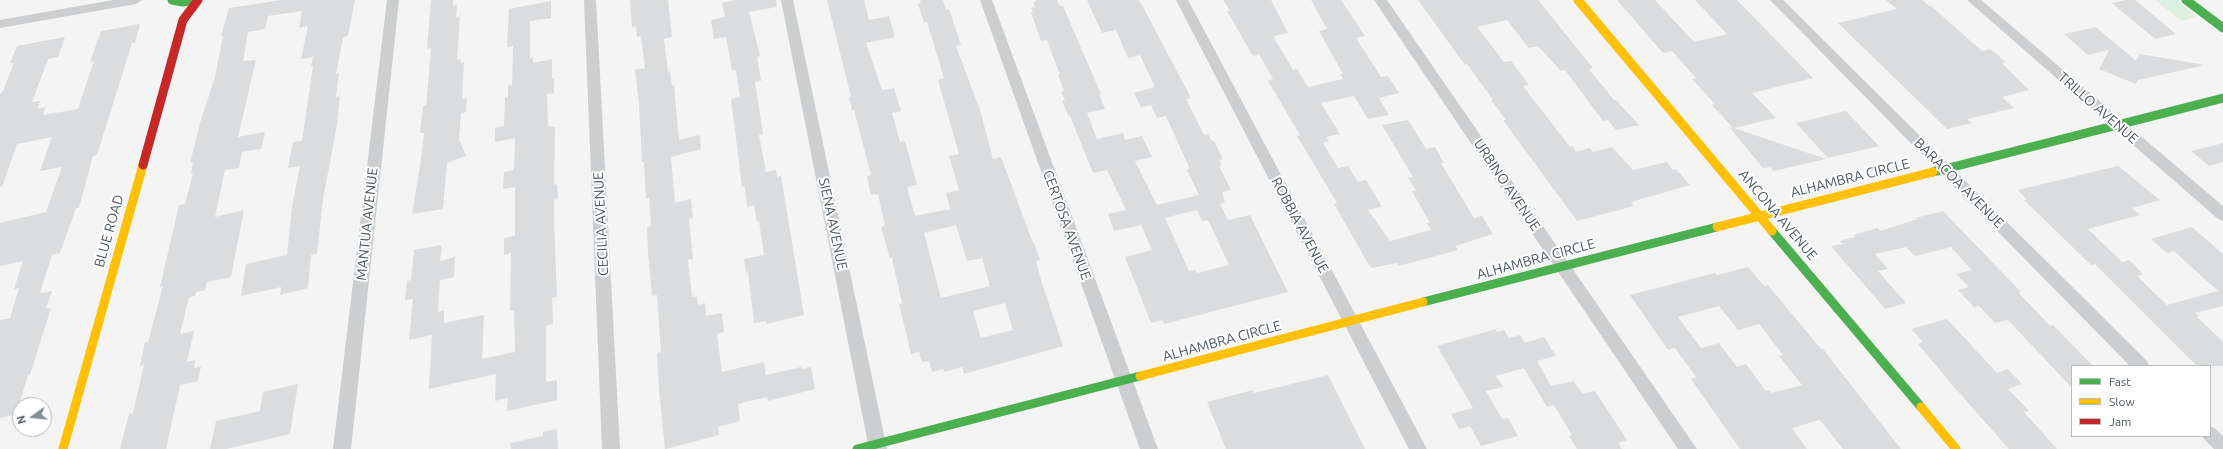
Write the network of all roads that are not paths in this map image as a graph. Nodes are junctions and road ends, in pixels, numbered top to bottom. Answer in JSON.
{"nodes":[{"id":1,"x":136,"y":0,"type":"edge"},
{"id":2,"x":194,"y":0,"type":"edge"},
{"id":3,"x":198,"y":0,"type":"edge"},
{"id":4,"x":393,"y":0,"type":"edge"},
{"id":5,"x":590,"y":0,"type":"edge"},
{"id":6,"x":787,"y":0,"type":"edge"},
{"id":7,"x":986,"y":0,"type":"edge"},
{"id":8,"x":1182,"y":0,"type":"edge"},
{"id":9,"x":1380,"y":0,"type":"edge"},
{"id":10,"x":1578,"y":0,"type":"edge"},
{"id":11,"x":1776,"y":0,"type":"edge"},
{"id":12,"x":1973,"y":0,"type":"edge"},
{"id":13,"x":2186,"y":0,"type":"edge"},
{"id":14,"x":173,"y":1,"type":"edge"},
{"id":15,"x":182,"y":20,"type":"junction"},
{"id":16,"x":0,"y":24,"type":"edge"},
{"id":17,"x":2223,"y":28,"type":"edge"},
{"id":18,"x":2223,"y":98,"type":"edge"},
{"id":19,"x":2118,"y":125,"type":"junction"},
{"id":20,"x":1944,"y":169,"type":"junction"},
{"id":21,"x":2223,"y":215,"type":"edge"},
{"id":22,"x":1760,"y":216,"type":"junction"},
{"id":23,"x":1563,"y":266,"type":"junction"},
{"id":24,"x":1351,"y":322,"type":"junction"},
{"id":25,"x":2141,"y":365,"type":"edge"},
{"id":26,"x":1125,"y":381,"type":"junction"},
{"id":27,"x":2211,"y":435,"type":"edge"},
{"id":28,"x":878,"y":446,"type":"edge"},
{"id":29,"x":2223,"y":447,"type":"edge"},
{"id":30,"x":63,"y":449,"type":"edge"},
{"id":31,"x":342,"y":449,"type":"edge"},
{"id":32,"x":611,"y":449,"type":"edge"},
{"id":33,"x":856,"y":449,"type":"edge"},
{"id":34,"x":1149,"y":449,"type":"edge"},
{"id":35,"x":1418,"y":449,"type":"edge"},
{"id":36,"x":1688,"y":449,"type":"edge"},
{"id":37,"x":1956,"y":449,"type":"edge"}],
"edges":[{"from":1,"to":16,"type":"street"},
{"from":2,"to":14,"type":"street"},
{"from":3,"to":15,"type":"street","name":"BLUE ROAD"},
{"from":4,"to":31,"type":"street","name":"MANTUA AVENUE"},
{"from":5,"to":32,"type":"street","name":"CECILIA AVENUE"},
{"from":6,"to":28,"type":"street","name":"SIENA AVENUE"},
{"from":7,"to":26,"type":"street","name":"CERTOSA AVENUE"},
{"from":8,"to":24,"type":"street","name":"ROBBIA AVENUE"},
{"from":9,"to":23,"type":"street","name":"URBINO AVENUE"},
{"from":10,"to":22,"type":"street","name":"ANCONA AVENUE"},
{"from":11,"to":20,"type":"street","name":"BARACOA AVENUE"},
{"from":12,"to":19,"type":"street","name":"TRILLO AVENUE"},
{"from":13,"to":17,"type":"street"},
{"from":14,"to":15,"type":"street"},
{"from":15,"to":30,"type":"street","name":"BLUE ROAD"},
{"from":18,"to":19,"type":"street","name":"ALHAMBRA CIRCLE"},
{"from":19,"to":20,"type":"street","name":"ALHAMBRA CIRCLE"},
{"from":19,"to":21,"type":"street","name":"TRILLO AVENUE"},
{"from":20,"to":22,"type":"street","name":"ALHAMBRA CIRCLE"},
{"from":20,"to":25,"type":"street","name":"BARACOA AVENUE"},
{"from":22,"to":23,"type":"street","name":"ALHAMBRA CIRCLE"},
{"from":22,"to":37,"type":"street","name":"ANCONA AVENUE"},
{"from":23,"to":24,"type":"street","name":"ALHAMBRA CIRCLE"},
{"from":23,"to":36,"type":"street","name":"URBINO AVENUE"},
{"from":24,"to":26,"type":"street","name":"ALHAMBRA CIRCLE"},
{"from":24,"to":35,"type":"street","name":"ROBBIA AVENUE"},
{"from":26,"to":28,"type":"street","name":"ALHAMBRA CIRCLE"},
{"from":26,"to":34,"type":"street","name":"CERTOSA AVENUE"},
{"from":27,"to":29,"type":"street"},
{"from":28,"to":33,"type":"street","name":"ALHAMBRA CIRCLE"}]}
